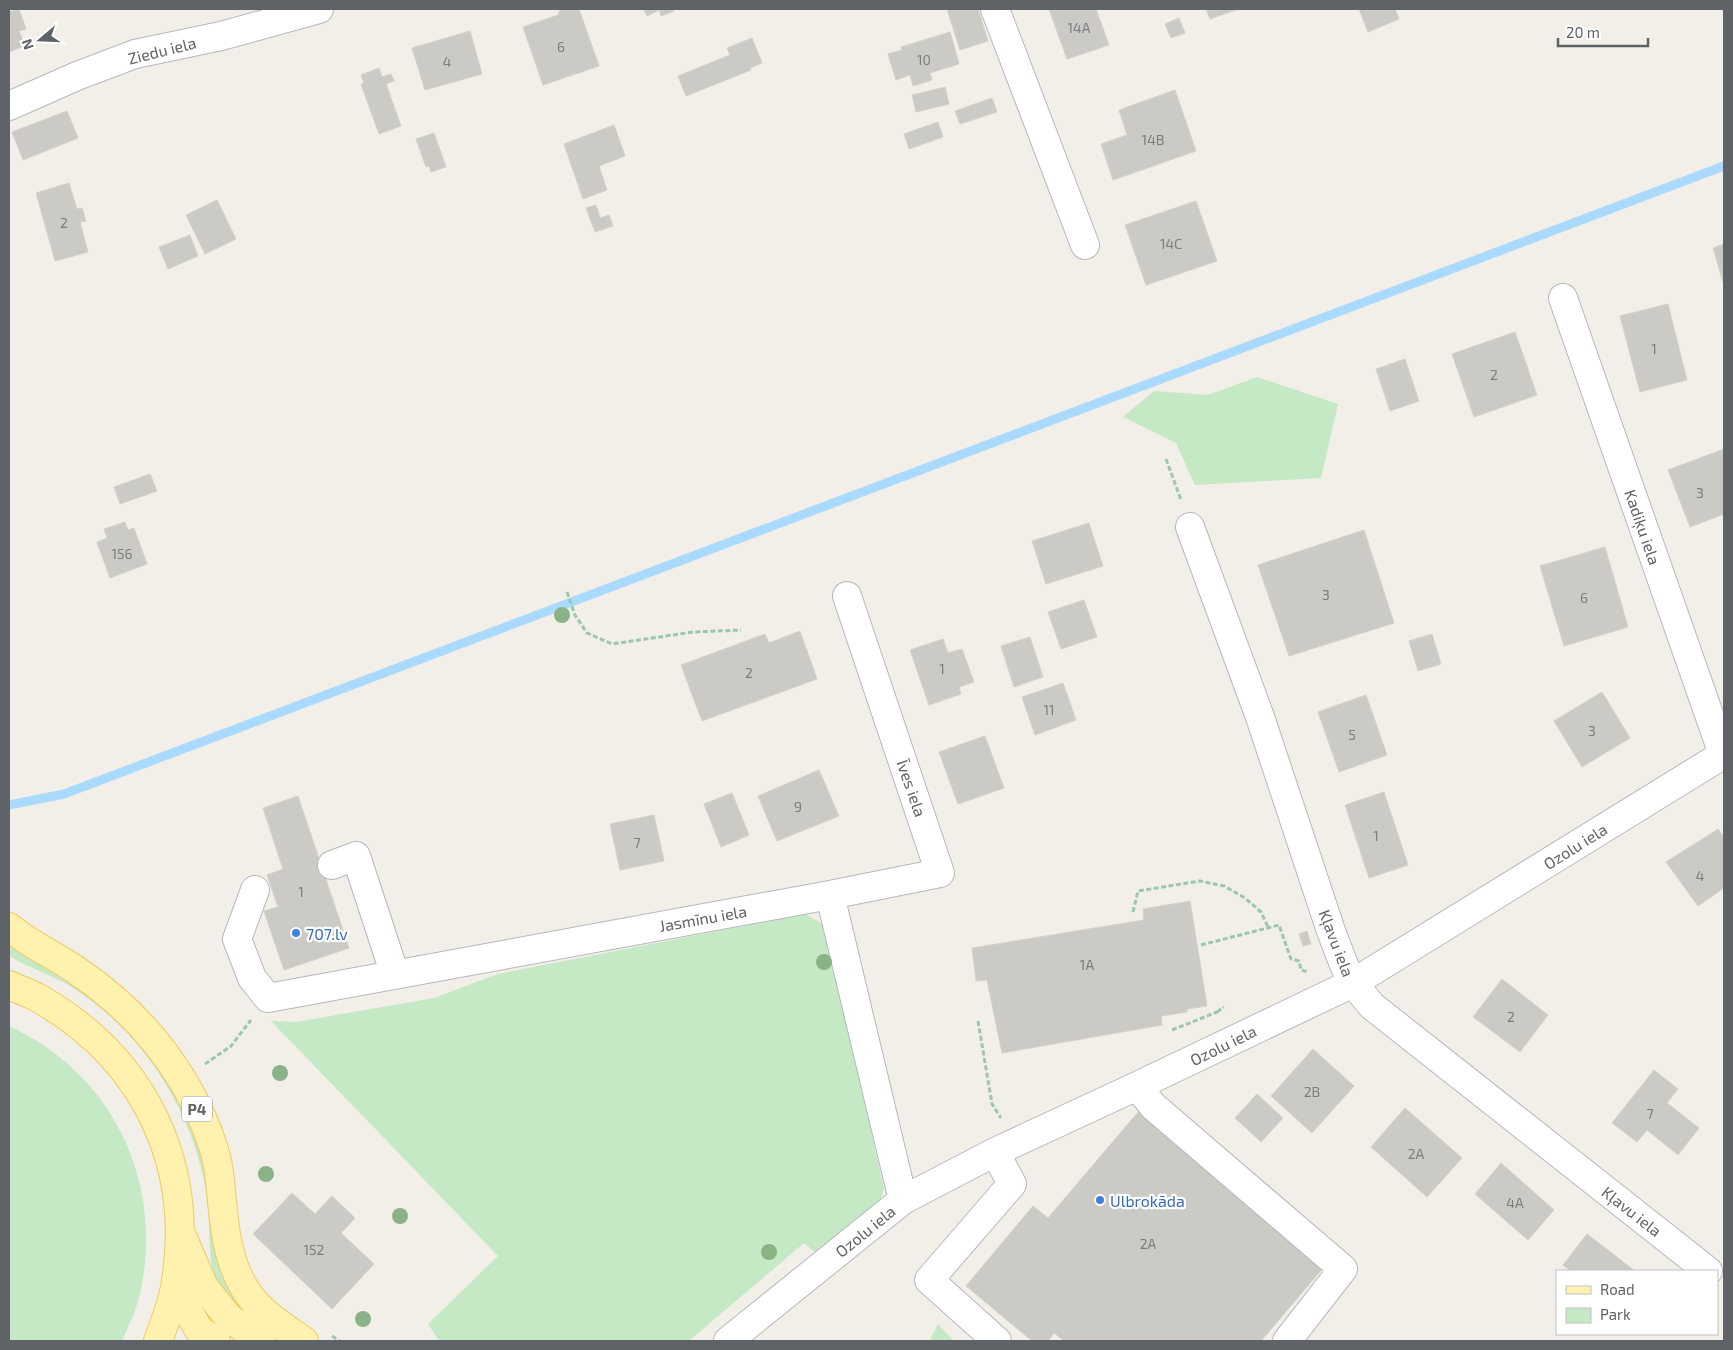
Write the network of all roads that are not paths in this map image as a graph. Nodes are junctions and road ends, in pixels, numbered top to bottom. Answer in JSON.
{"nodes":[{"id":1,"x":319,"y":9,"type":"edge"},
{"id":2,"x":995,"y":9,"type":"edge"},
{"id":3,"x":9,"y":106,"type":"edge"},
{"id":4,"x":1085,"y":245,"type":"dead end"},
{"id":5,"x":1563,"y":298,"type":"dead end"},
{"id":6,"x":1190,"y":527,"type":"road end"},
{"id":7,"x":847,"y":596,"type":"dead end"},
{"id":8,"x":1724,"y":755,"type":"edge"},
{"id":9,"x":332,"y":866,"type":"dead end"},
{"id":10,"x":255,"y":890,"type":"dead end"},
{"id":11,"x":830,"y":894,"type":"junction"},
{"id":12,"x":9,"y":927,"type":"edge"},
{"id":13,"x":394,"y":975,"type":"junction"},
{"id":14,"x":1353,"y":983,"type":"junction"},
{"id":15,"x":9,"y":985,"type":"edge"},
{"id":16,"x":1135,"y":1088,"type":"junction"},
{"id":17,"x":995,"y":1152,"type":"junction"},
{"id":18,"x":903,"y":1200,"type":"junction"},
{"id":19,"x":181,"y":1232,"type":"junction"},
{"id":20,"x":1707,"y":1270,"type":"edge"},
{"id":21,"x":175,"y":1288,"type":"junction"},
{"id":22,"x":743,"y":1337,"type":"edge"},
{"id":23,"x":158,"y":1341,"type":"edge"},
{"id":24,"x":216,"y":1341,"type":"edge"},
{"id":25,"x":262,"y":1341,"type":"edge"},
{"id":26,"x":304,"y":1341,"type":"edge"},
{"id":27,"x":997,"y":1341,"type":"edge"},
{"id":28,"x":1287,"y":1341,"type":"edge"}],
"edges":[{"from":1,"to":3,"type":"street","name":"Ziedu iela"},
{"from":2,"to":4,"type":"street"},
{"from":5,"to":8,"type":"street","name":"Kadiķu iela"},
{"from":6,"to":14,"type":"street","name":"Kļavu iela"},
{"from":7,"to":11,"type":"street","name":"Īves iela"},
{"from":8,"to":14,"type":"street","name":"Ozolu iela"},
{"from":9,"to":13,"type":"street"},
{"from":10,"to":13,"type":"street","name":"Jasmīnu iela"},
{"from":11,"to":13,"type":"street","name":"Jasmīnu iela"},
{"from":11,"to":18,"type":"street"},
{"from":12,"to":26,"type":"main road","number":"P4"},
{"from":14,"to":16,"type":"street","name":"Ozolu iela"},
{"from":14,"to":20,"type":"street","name":"Kļavu iela"},
{"from":15,"to":19,"type":"main road","number":"P4"},
{"from":16,"to":17,"type":"street","name":"Ozolu iela"},
{"from":16,"to":28,"type":"street"},
{"from":17,"to":18,"type":"street","name":"Ozolu iela"},
{"from":17,"to":27,"type":"street"},
{"from":18,"to":22,"type":"street","name":"Ozolu iela"},
{"from":19,"to":21,"type":"main road","number":"P4"},
{"from":19,"to":25,"type":"main road","number":"P4"},
{"from":21,"to":23,"type":"main road","number":"P4"},
{"from":21,"to":24,"type":"main road"}]}
